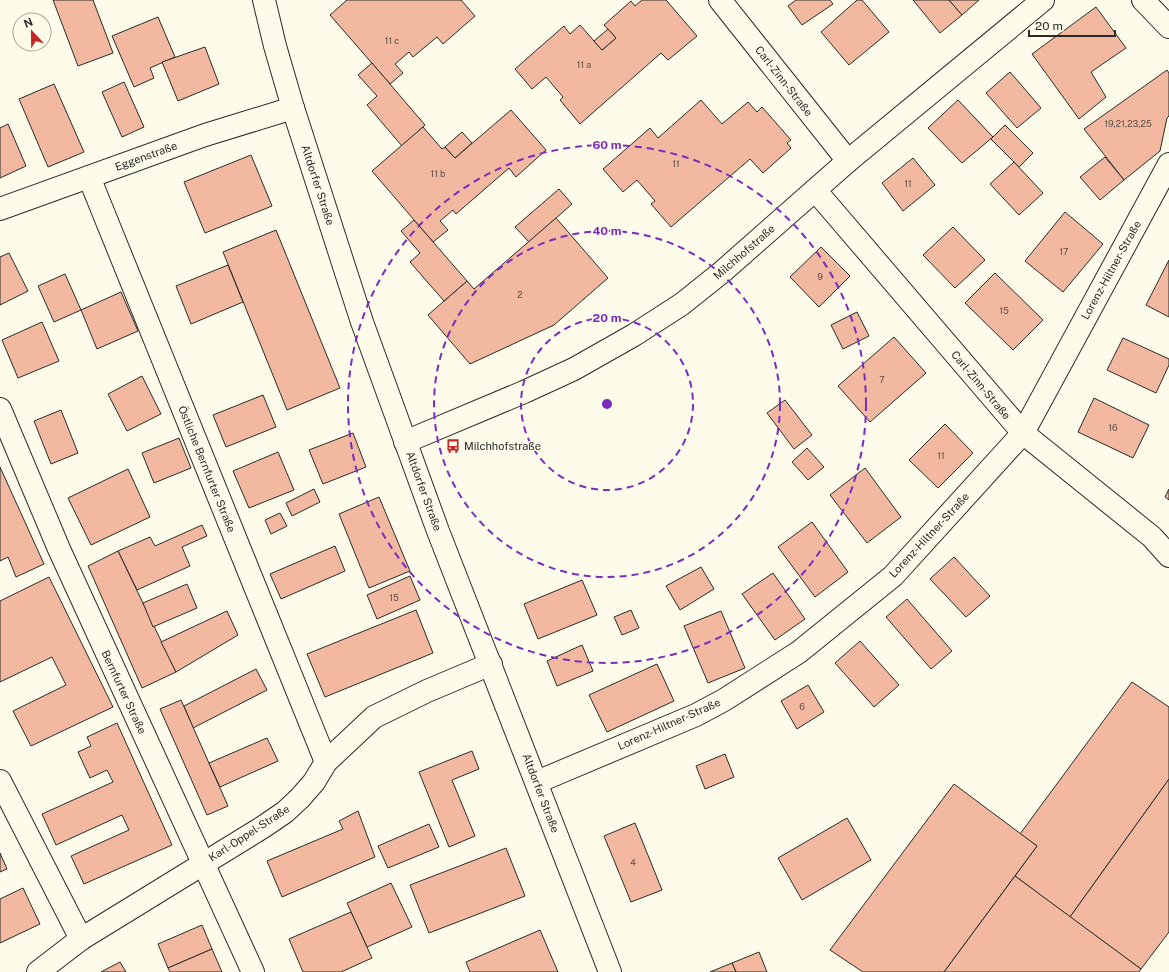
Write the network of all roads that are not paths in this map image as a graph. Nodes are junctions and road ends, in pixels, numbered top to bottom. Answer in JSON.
{"nodes":[{"id":1,"x":264,"y":0,"type":"edge"},
{"id":2,"x":720,"y":0,"type":"edge"},
{"id":3,"x":1044,"y":0,"type":"edge"},
{"id":4,"x":1143,"y":0,"type":"edge"},
{"id":5,"x":1169,"y":27,"type":"edge"},
{"id":6,"x":293,"y":108,"type":"junction"},
{"id":7,"x":848,"y":161,"type":"junction"},
{"id":8,"x":1169,"y":164,"type":"edge"},
{"id":9,"x":89,"y":177,"type":"junction"},
{"id":10,"x":815,"y":190,"type":"junction"},
{"id":11,"x":0,"y":209,"type":"edge"},
{"id":12,"x":0,"y":409,"type":"edge"},
{"id":13,"x":1022,"y":433,"type":"junction"},
{"id":14,"x":406,"y":442,"type":"junction"},
{"id":15,"x":1169,"y":556,"type":"edge"},
{"id":16,"x":491,"y":664,"type":"junction"},
{"id":17,"x":326,"y":762,"type":"junction"},
{"id":18,"x":0,"y":781,"type":"edge"},
{"id":19,"x":537,"y":782,"type":"junction"},
{"id":20,"x":202,"y":864,"type":"junction"},
{"id":21,"x":82,"y":939,"type":"junction"},
{"id":22,"x":38,"y":972,"type":"edge"},
{"id":23,"x":253,"y":972,"type":"edge"},
{"id":24,"x":610,"y":972,"type":"edge"}],
"edges":[{"from":1,"to":6,"type":"street","name":"Altdorfer Straße"},
{"from":2,"to":7,"type":"street","name":"Carl-Zinn-Straße"},
{"from":3,"to":7,"type":"street","name":"Milchhofstraße"},
{"from":4,"to":5,"type":"street"},
{"from":6,"to":9,"type":"street","name":"Eggenstraße"},
{"from":6,"to":14,"type":"street","name":"Altdorfer Straße"},
{"from":7,"to":10,"type":"street","name":"Milchhofstraße"},
{"from":8,"to":13,"type":"street","name":"Lorenz-Hiltner-Straße"},
{"from":9,"to":11,"type":"street","name":"Eggenstraße"},
{"from":9,"to":17,"type":"street","name":"Östliche Bernfurter Straße"},
{"from":10,"to":13,"type":"street","name":"Carl-Zinn-Straße"},
{"from":10,"to":14,"type":"street","name":"Milchhofstraße"},
{"from":12,"to":20,"type":"street","name":"Bernfurter Straße"},
{"from":13,"to":15,"type":"street","name":"Carl-Zinn-Straße"},
{"from":13,"to":19,"type":"street","name":"Lorenz-Hiltner-Straße"},
{"from":14,"to":16,"type":"street","name":"Altdorfer Straße"},
{"from":16,"to":17,"type":"street","name":"Karl-Oppel-Straße"},
{"from":16,"to":19,"type":"street","name":"Altdorfer Straße"},
{"from":17,"to":20,"type":"street","name":"Karl-Oppel-Straße"},
{"from":18,"to":21,"type":"street"},
{"from":19,"to":24,"type":"street","name":"Altdorfer Straße"},
{"from":20,"to":21,"type":"street","name":"Karl-Oppel-Straße"},
{"from":20,"to":23,"type":"street","name":"Bernfurter Straße"},
{"from":21,"to":22,"type":"street","name":"Karl-Oppel-Straße"}]}
